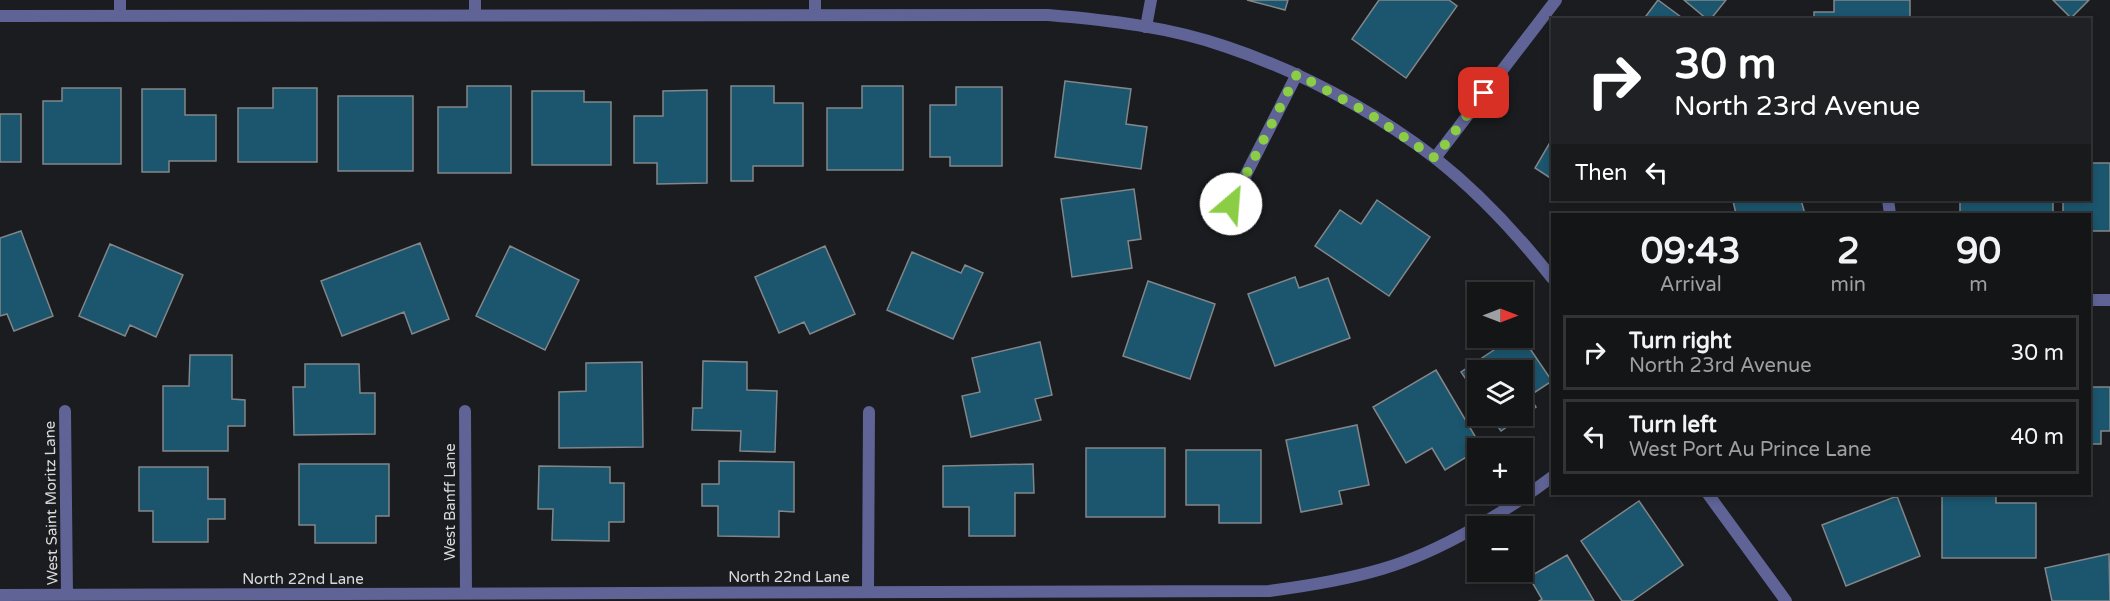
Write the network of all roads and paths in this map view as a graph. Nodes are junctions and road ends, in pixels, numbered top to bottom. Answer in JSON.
{"nodes":[{"id":1,"x":120,"y":0,"type":"edge"},
{"id":2,"x":474,"y":0,"type":"edge"},
{"id":3,"x":815,"y":0,"type":"edge"},
{"id":4,"x":1151,"y":0,"type":"edge"},
{"id":5,"x":1556,"y":0,"type":"edge"},
{"id":6,"x":120,"y":15,"type":"junction"},
{"id":7,"x":475,"y":15,"type":"junction"},
{"id":8,"x":815,"y":15,"type":"junction"},
{"id":9,"x":0,"y":16,"type":"edge"},
{"id":10,"x":1146,"y":27,"type":"junction"},
{"id":11,"x":1297,"y":74,"type":"junction"},
{"id":12,"x":1435,"y":158,"type":"junction"},
{"id":13,"x":1231,"y":204,"type":"dead end"},
{"id":14,"x":1551,"y":277,"type":"edge"},
{"id":15,"x":2091,"y":300,"type":"edge"},
{"id":16,"x":2110,"y":300,"type":"edge"},
{"id":17,"x":64,"y":411,"type":"dead end"},
{"id":18,"x":465,"y":411,"type":"dead end"},
{"id":19,"x":868,"y":412,"type":"dead end"},
{"id":20,"x":1551,"y":478,"type":"edge"},
{"id":21,"x":1709,"y":495,"type":"edge"},
{"id":22,"x":868,"y":591,"type":"junction"},
{"id":23,"x":466,"y":593,"type":"junction"},
{"id":24,"x":0,"y":595,"type":"edge"},
{"id":25,"x":67,"y":595,"type":"junction"},
{"id":26,"x":1786,"y":601,"type":"edge"}],
"edges":[{"from":1,"to":6,"type":"street"},
{"from":2,"to":7,"type":"street"},
{"from":3,"to":8,"type":"street"},
{"from":4,"to":10,"type":"street"},
{"from":5,"to":12,"type":"street"},
{"from":6,"to":7,"type":"street"},
{"from":6,"to":9,"type":"street"},
{"from":7,"to":8,"type":"street"},
{"from":8,"to":10,"type":"street"},
{"from":10,"to":11,"type":"street"},
{"from":11,"to":12,"type":"street"},
{"from":11,"to":13,"type":"street"},
{"from":12,"to":14,"type":"street"},
{"from":15,"to":16,"type":"street"},
{"from":17,"to":25,"type":"street","name":"West Saint Moritz Lane"},
{"from":18,"to":23,"type":"street","name":"West Banff Lane"},
{"from":19,"to":22,"type":"street"},
{"from":20,"to":22,"type":"street","name":"North 22nd Lane"},
{"from":21,"to":26,"type":"street"},
{"from":22,"to":23,"type":"street","name":"North 22nd Lane"},
{"from":23,"to":25,"type":"street","name":"North 22nd Lane"},
{"from":24,"to":25,"type":"street","name":"North 22nd Lane"}]}
